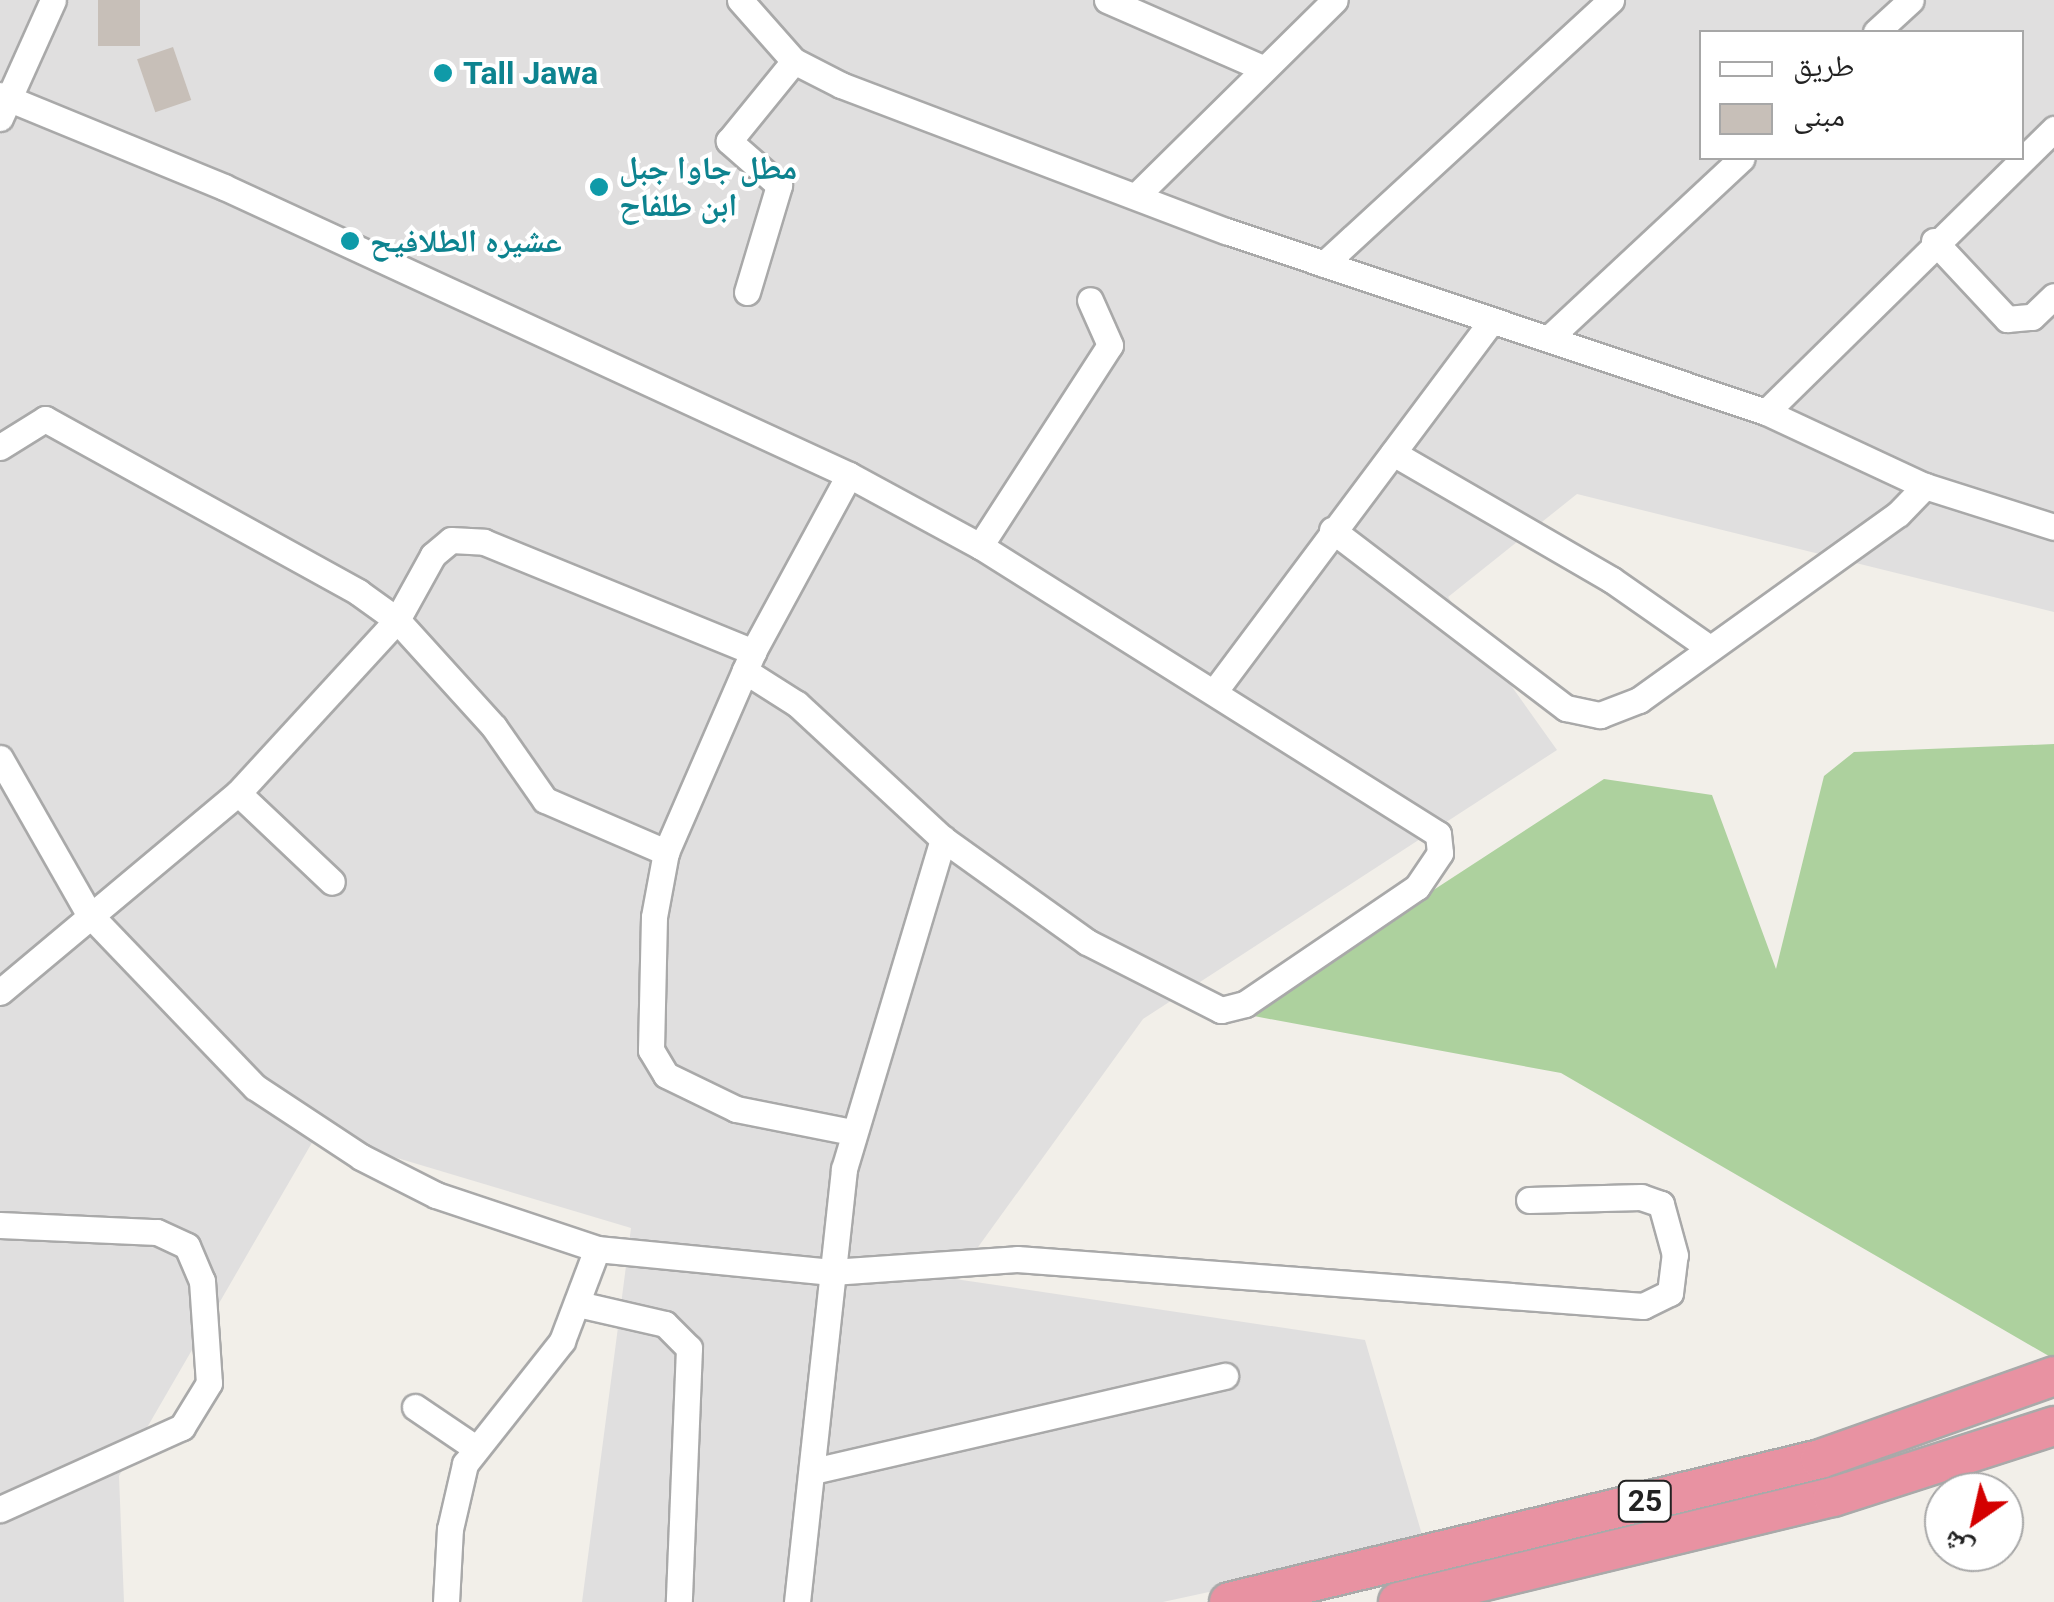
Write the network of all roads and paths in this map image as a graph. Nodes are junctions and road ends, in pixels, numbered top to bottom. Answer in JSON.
{"nodes":[{"id":1,"x":53,"y":0,"type":"edge"},
{"id":2,"x":740,"y":0,"type":"edge"},
{"id":3,"x":1107,"y":0,"type":"edge"},
{"id":4,"x":1335,"y":0,"type":"edge"},
{"id":5,"x":1611,"y":0,"type":"edge"},
{"id":6,"x":1911,"y":0,"type":"edge"},
{"id":7,"x":1878,"y":30,"type":"edge"},
{"id":8,"x":794,"y":62,"type":"junction"},
{"id":9,"x":1260,"y":67,"type":"junction"},
{"id":10,"x":3,"y":104,"type":"edge"},
{"id":11,"x":2054,"y":129,"type":"edge"},
{"id":12,"x":2024,"y":157,"type":"edge"},
{"id":13,"x":1740,"y":160,"type":"edge"},
{"id":14,"x":2021,"y":160,"type":"edge"},
{"id":15,"x":1136,"y":196,"type":"junction"},
{"id":16,"x":1934,"y":241,"type":"junction"},
{"id":17,"x":1324,"y":264,"type":"junction"},
{"id":18,"x":746,"y":292,"type":"dead end"},
{"id":19,"x":2054,"y":296,"type":"edge"},
{"id":20,"x":1090,"y":300,"type":"dead end"},
{"id":21,"x":1490,"y":324,"type":"junction"},
{"id":22,"x":1550,"y":337,"type":"junction"},
{"id":23,"x":1766,"y":412,"type":"junction"},
{"id":24,"x":0,"y":447,"type":"edge"},
{"id":25,"x":1392,"y":453,"type":"junction"},
{"id":26,"x":849,"y":475,"type":"junction"},
{"id":27,"x":1925,"y":486,"type":"junction"},
{"id":28,"x":2054,"y":527,"type":"edge"},
{"id":29,"x":1332,"y":530,"type":"junction"},
{"id":30,"x":980,"y":546,"type":"junction"},
{"id":31,"x":397,"y":620,"type":"junction"},
{"id":32,"x":1708,"y":647,"type":"junction"},
{"id":33,"x":749,"y":662,"type":"junction"},
{"id":34,"x":1214,"y":692,"type":"junction"},
{"id":35,"x":0,"y":758,"type":"edge"},
{"id":36,"x":238,"y":793,"type":"junction"},
{"id":37,"x":943,"y":839,"type":"junction"},
{"id":38,"x":666,"y":852,"type":"junction"},
{"id":39,"x":332,"y":882,"type":"dead end"},
{"id":40,"x":89,"y":914,"type":"junction"},
{"id":41,"x":0,"y":992,"type":"edge"},
{"id":42,"x":852,"y":1132,"type":"junction"},
{"id":43,"x":1528,"y":1200,"type":"dead end"},
{"id":44,"x":0,"y":1225,"type":"edge"},
{"id":45,"x":597,"y":1249,"type":"junction"},
{"id":46,"x":832,"y":1272,"type":"junction"},
{"id":47,"x":578,"y":1304,"type":"junction"},
{"id":48,"x":1225,"y":1376,"type":"dead end"},
{"id":49,"x":2054,"y":1376,"type":"edge"},
{"id":50,"x":415,"y":1407,"type":"dead end"},
{"id":51,"x":2054,"y":1426,"type":"edge"},
{"id":52,"x":474,"y":1446,"type":"junction"},
{"id":53,"x":813,"y":1471,"type":"junction"},
{"id":54,"x":0,"y":1509,"type":"edge"},
{"id":55,"x":446,"y":1602,"type":"edge"},
{"id":56,"x":680,"y":1602,"type":"edge"},
{"id":57,"x":797,"y":1602,"type":"edge"},
{"id":58,"x":1229,"y":1602,"type":"edge"},
{"id":59,"x":1398,"y":1602,"type":"edge"}],
"edges":[{"from":1,"to":10,"type":"street"},
{"from":2,"to":8,"type":"street"},
{"from":3,"to":9,"type":"street"},
{"from":4,"to":9,"type":"street"},
{"from":5,"to":17,"type":"street"},
{"from":6,"to":7,"type":"street"},
{"from":8,"to":15,"type":"street"},
{"from":8,"to":18,"type":"street"},
{"from":9,"to":15,"type":"street"},
{"from":10,"to":26,"type":"street"},
{"from":11,"to":12,"type":"street"},
{"from":13,"to":22,"type":"street"},
{"from":14,"to":16,"type":"street"},
{"from":15,"to":17,"type":"street"},
{"from":16,"to":19,"type":"street"},
{"from":16,"to":23,"type":"street"},
{"from":17,"to":21,"type":"street"},
{"from":20,"to":30,"type":"street"},
{"from":21,"to":22,"type":"street"},
{"from":21,"to":25,"type":"street"},
{"from":22,"to":23,"type":"street"},
{"from":23,"to":27,"type":"street"},
{"from":24,"to":31,"type":"street"},
{"from":25,"to":29,"type":"street"},
{"from":25,"to":32,"type":"street"},
{"from":26,"to":30,"type":"street"},
{"from":26,"to":33,"type":"street"},
{"from":27,"to":28,"type":"street"},
{"from":27,"to":32,"type":"street"},
{"from":29,"to":32,"type":"street"},
{"from":29,"to":34,"type":"street"},
{"from":30,"to":34,"type":"street"},
{"from":31,"to":33,"type":"street"},
{"from":31,"to":36,"type":"street"},
{"from":31,"to":38,"type":"street"},
{"from":33,"to":37,"type":"street"},
{"from":33,"to":38,"type":"street"},
{"from":34,"to":37,"type":"street"},
{"from":35,"to":40,"type":"street"},
{"from":36,"to":39,"type":"street"},
{"from":36,"to":40,"type":"street"},
{"from":37,"to":42,"type":"street"},
{"from":38,"to":42,"type":"street"},
{"from":40,"to":41,"type":"street"},
{"from":40,"to":45,"type":"street"},
{"from":42,"to":46,"type":"street"},
{"from":43,"to":46,"type":"street"},
{"from":44,"to":54,"type":"street"},
{"from":45,"to":46,"type":"street"},
{"from":45,"to":47,"type":"street"},
{"from":46,"to":53,"type":"street"},
{"from":47,"to":52,"type":"street"},
{"from":47,"to":56,"type":"street"},
{"from":48,"to":53,"type":"street"},
{"from":49,"to":58,"type":"highway","number":"25"},
{"from":50,"to":52,"type":"street"},
{"from":51,"to":59,"type":"highway","number":"25"},
{"from":52,"to":55,"type":"street"},
{"from":53,"to":57,"type":"street"}]}
